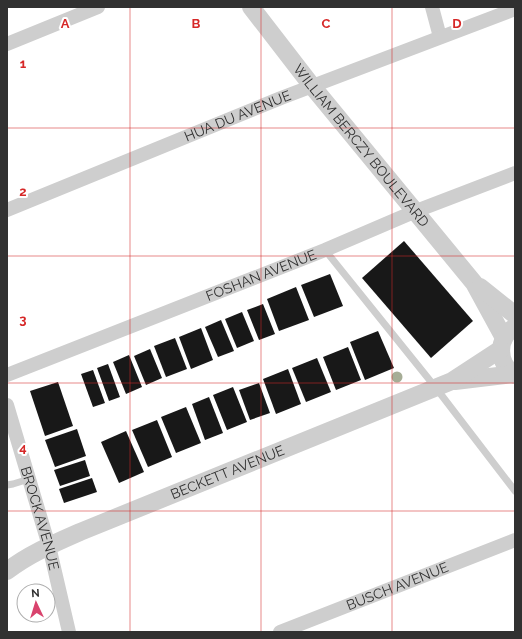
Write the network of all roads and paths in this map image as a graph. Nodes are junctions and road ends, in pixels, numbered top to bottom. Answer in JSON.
{"nodes":[{"id":1,"x":98,"y":7,"type":"edge"},
{"id":2,"x":251,"y":7,"type":"edge"},
{"id":3,"x":432,"y":7,"type":"edge"},
{"id":4,"x":515,"y":9,"type":"edge"},
{"id":5,"x":440,"y":37,"type":"junction"},
{"id":6,"x":7,"y":44,"type":"edge"},
{"id":7,"x":312,"y":86,"type":"junction"},
{"id":8,"x":515,"y":173,"type":"edge"},
{"id":9,"x":7,"y":210,"type":"edge"},
{"id":10,"x":416,"y":211,"type":"junction"},
{"id":11,"x":324,"y":250,"type":"junction"},
{"id":12,"x":474,"y":283,"type":"junction"},
{"id":13,"x":515,"y":315,"type":"edge"},
{"id":14,"x":506,"y":338,"type":"edge"},
{"id":15,"x":7,"y":375,"type":"edge"},
{"id":16,"x":514,"y":375,"type":"edge"},
{"id":17,"x":444,"y":384,"type":"junction"},
{"id":18,"x":7,"y":405,"type":"edge"},
{"id":19,"x":29,"y":479,"type":"junction"},
{"id":20,"x":7,"y":485,"type":"edge"},
{"id":21,"x":515,"y":491,"type":"edge"},
{"id":22,"x":515,"y":540,"type":"edge"},
{"id":23,"x":49,"y":546,"type":"junction"},
{"id":24,"x":7,"y":571,"type":"edge"},
{"id":25,"x":69,"y":632,"type":"edge"},
{"id":26,"x":280,"y":632,"type":"edge"}],
"edges":[{"from":1,"to":6,"type":"street"},
{"from":2,"to":7,"type":"street","name":"WILLIAM BERCZY BOULEVARD"},
{"from":3,"to":5,"type":"street"},
{"from":4,"to":5,"type":"street","name":"HUA DU AVENUE"},
{"from":5,"to":7,"type":"street","name":"HUA DU AVENUE"},
{"from":7,"to":9,"type":"street","name":"HUA DU AVENUE"},
{"from":7,"to":10,"type":"street","name":"WILLIAM BERCZY BOULEVARD"},
{"from":8,"to":10,"type":"street","name":"FOSHAN AVENUE"},
{"from":10,"to":11,"type":"street","name":"FOSHAN AVENUE"},
{"from":10,"to":12,"type":"street","name":"WILLIAM BERCZY BOULEVARD"},
{"from":11,"to":15,"type":"street","name":"FOSHAN AVENUE"},
{"from":11,"to":17,"type":"lane"},
{"from":12,"to":13,"type":"street","name":"WILLIAM BERCZY BOULEVARD"},
{"from":12,"to":14,"type":"street","name":"WILLIAM BERCZY BOULEVARD"},
{"from":14,"to":16,"type":"street","name":"WILLIAM BERCZY BOULEVARD"},
{"from":14,"to":17,"type":"street","name":"BECKETT AVENUE"},
{"from":16,"to":17,"type":"street","name":"BECKETT AVENUE"},
{"from":17,"to":21,"type":"lane"},
{"from":17,"to":23,"type":"street","name":"BECKETT AVENUE"},
{"from":18,"to":19,"type":"street","name":"BROCK AVENUE"},
{"from":19,"to":20,"type":"lane"},
{"from":19,"to":23,"type":"street","name":"BROCK AVENUE"},
{"from":22,"to":26,"type":"street","name":"BUSCH AVENUE"},
{"from":23,"to":24,"type":"street","name":"BECKETT AVENUE"},
{"from":23,"to":25,"type":"street","name":"BROCK AVENUE"}]}
